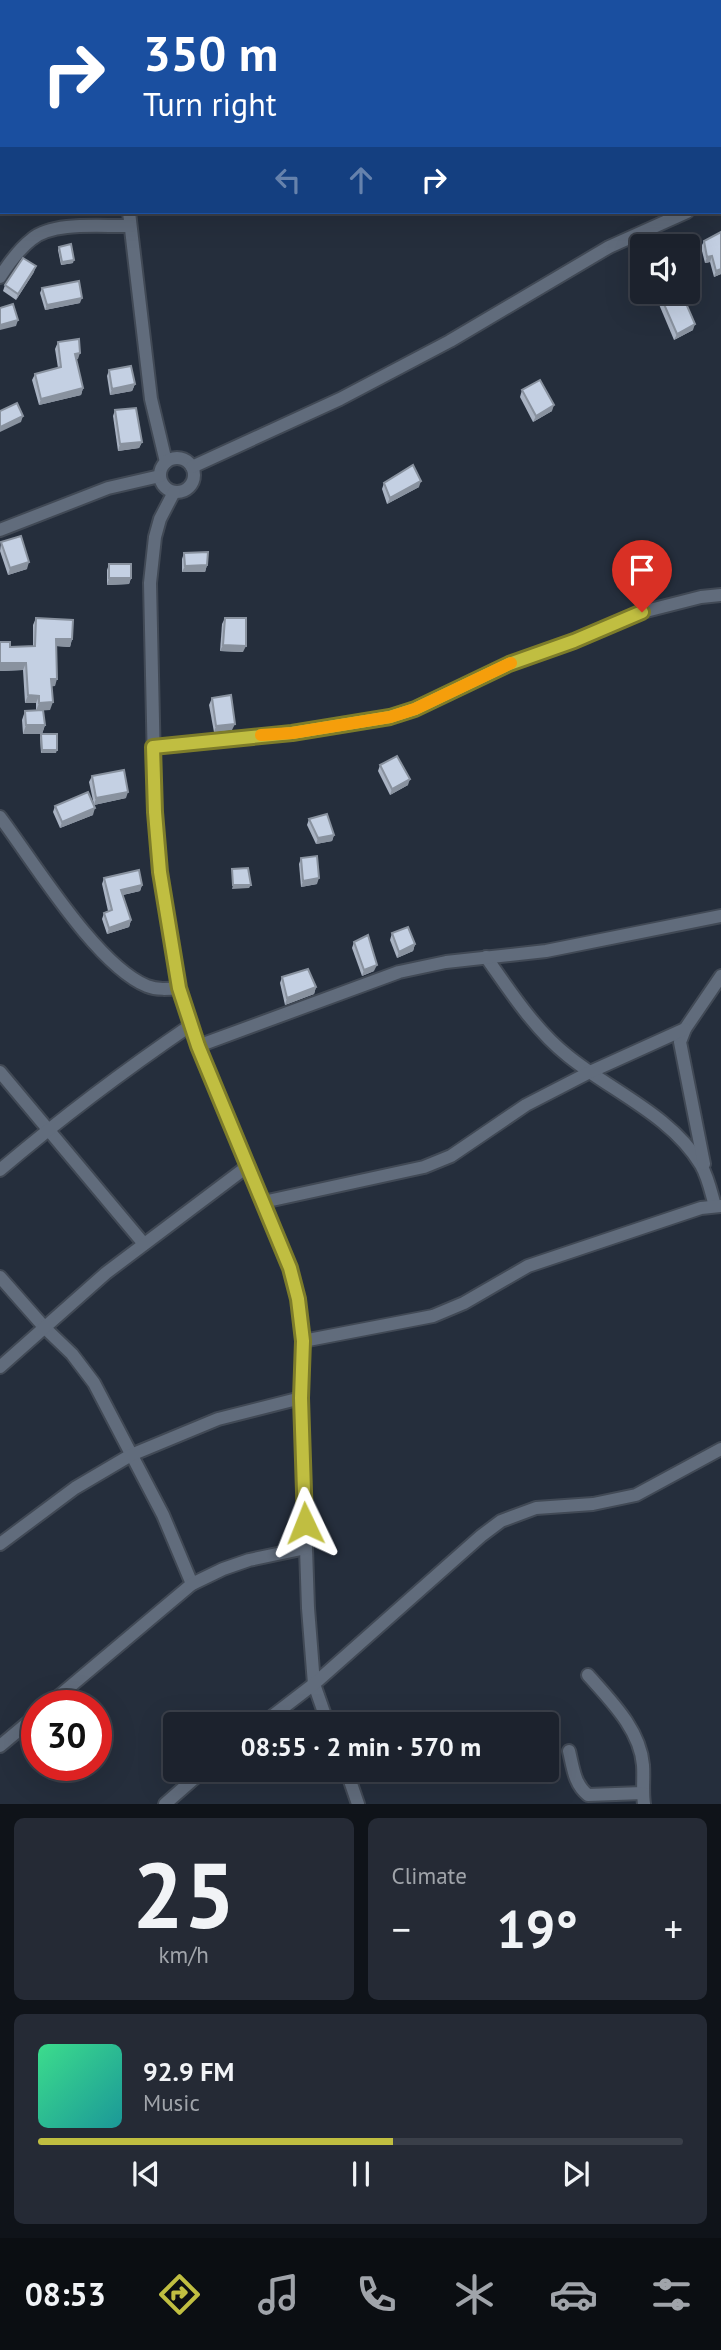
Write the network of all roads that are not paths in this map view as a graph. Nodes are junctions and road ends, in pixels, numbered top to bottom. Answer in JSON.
{"nodes":[{"id":1,"x":129,"y":214,"type":"edge"},
{"id":2,"x":683,"y":214,"type":"edge"},
{"id":3,"x":130,"y":226,"type":"junction"},
{"id":4,"x":0,"y":254,"type":"edge"},
{"id":5,"x":13,"y":259,"type":"junction"},
{"id":6,"x":0,"y":277,"type":"edge"},
{"id":7,"x":166,"y":462,"type":"junction"},
{"id":8,"x":192,"y":467,"type":"junction"},
{"id":9,"x":160,"y":475,"type":"junction"},
{"id":10,"x":174,"y":492,"type":"junction"},
{"id":11,"x":0,"y":530,"type":"edge"},
{"id":12,"x":721,"y":595,"type":"edge"},
{"id":13,"x":153,"y":747,"type":"junction"},
{"id":14,"x":0,"y":817,"type":"edge"},
{"id":15,"x":721,"y":915,"type":"edge"},
{"id":16,"x":486,"y":957,"type":"junction"},
{"id":17,"x":721,"y":976,"type":"edge"},
{"id":18,"x":179,"y":988,"type":"junction"},
{"id":19,"x":191,"y":1025,"type":"junction"},
{"id":20,"x":685,"y":1029,"type":"junction"},
{"id":21,"x":198,"y":1046,"type":"junction"},
{"id":22,"x":0,"y":1072,"type":"edge"},
{"id":23,"x":590,"y":1072,"type":"junction"},
{"id":24,"x":47,"y":1130,"type":"junction"},
{"id":25,"x":248,"y":1166,"type":"junction"},
{"id":26,"x":0,"y":1170,"type":"edge"},
{"id":27,"x":706,"y":1177,"type":"junction"},
{"id":28,"x":263,"y":1202,"type":"junction"},
{"id":29,"x":718,"y":1206,"type":"edge"},
{"id":30,"x":144,"y":1244,"type":"junction"},
{"id":31,"x":0,"y":1277,"type":"edge"},
{"id":32,"x":45,"y":1328,"type":"junction"},
{"id":33,"x":303,"y":1341,"type":"junction"},
{"id":34,"x":0,"y":1367,"type":"edge"},
{"id":35,"x":301,"y":1398,"type":"junction"},
{"id":36,"x":721,"y":1449,"type":"edge"},
{"id":37,"x":131,"y":1455,"type":"junction"},
{"id":38,"x":0,"y":1544,"type":"edge"},
{"id":39,"x":306,"y":1548,"type":"junction"},
{"id":40,"x":192,"y":1584,"type":"junction"},
{"id":41,"x":588,"y":1675,"type":"dead end"},
{"id":42,"x":314,"y":1684,"type":"junction"},
{"id":43,"x":66,"y":1690,"type":"edge"},
{"id":44,"x":278,"y":1712,"type":"edge"},
{"id":45,"x":324,"y":1712,"type":"edge"},
{"id":46,"x":21,"y":1728,"type":"edge"},
{"id":47,"x":0,"y":1746,"type":"edge"},
{"id":48,"x":569,"y":1751,"type":"dead end"},
{"id":49,"x":190,"y":1782,"type":"edge"},
{"id":50,"x":350,"y":1782,"type":"edge"},
{"id":51,"x":643,"y":1798,"type":"edge"},
{"id":52,"x":165,"y":1804,"type":"edge"},
{"id":53,"x":358,"y":1804,"type":"edge"}],
"edges":[{"from":1,"to":3,"type":"street"},
{"from":2,"to":8,"type":"street"},
{"from":3,"to":5,"type":"street"},
{"from":3,"to":7,"type":"street"},
{"from":4,"to":5,"type":"street"},
{"from":5,"to":6,"type":"street"},
{"from":7,"to":8,"type":"street"},
{"from":7,"to":9,"type":"street"},
{"from":8,"to":10,"type":"street"},
{"from":9,"to":10,"type":"street"},
{"from":9,"to":11,"type":"street"},
{"from":10,"to":13,"type":"street"},
{"from":12,"to":13,"type":"street"},
{"from":13,"to":18,"type":"street"},
{"from":14,"to":18,"type":"street"},
{"from":15,"to":16,"type":"street"},
{"from":16,"to":21,"type":"street"},
{"from":16,"to":23,"type":"street"},
{"from":17,"to":20,"type":"street"},
{"from":18,"to":19,"type":"street"},
{"from":19,"to":21,"type":"street"},
{"from":19,"to":24,"type":"street"},
{"from":20,"to":23,"type":"street"},
{"from":20,"to":27,"type":"street"},
{"from":21,"to":25,"type":"street"},
{"from":22,"to":24,"type":"street"},
{"from":23,"to":27,"type":"street"},
{"from":23,"to":28,"type":"street"},
{"from":24,"to":26,"type":"street"},
{"from":24,"to":30,"type":"street"},
{"from":25,"to":28,"type":"street"},
{"from":25,"to":30,"type":"street"},
{"from":27,"to":29,"type":"street"},
{"from":28,"to":33,"type":"street"},
{"from":29,"to":33,"type":"street"},
{"from":30,"to":32,"type":"street"},
{"from":31,"to":32,"type":"street"},
{"from":32,"to":34,"type":"street"},
{"from":32,"to":37,"type":"street"},
{"from":33,"to":35,"type":"street"},
{"from":35,"to":37,"type":"street"},
{"from":35,"to":39,"type":"street"},
{"from":36,"to":42,"type":"street"},
{"from":37,"to":38,"type":"street"},
{"from":37,"to":40,"type":"street"},
{"from":39,"to":40,"type":"street"},
{"from":39,"to":42,"type":"street"},
{"from":40,"to":43,"type":"street"},
{"from":41,"to":51,"type":"street"},
{"from":42,"to":44,"type":"street"},
{"from":42,"to":45,"type":"street"},
{"from":46,"to":47,"type":"street"},
{"from":48,"to":51,"type":"street"},
{"from":49,"to":52,"type":"street"},
{"from":50,"to":53,"type":"street"}]}
